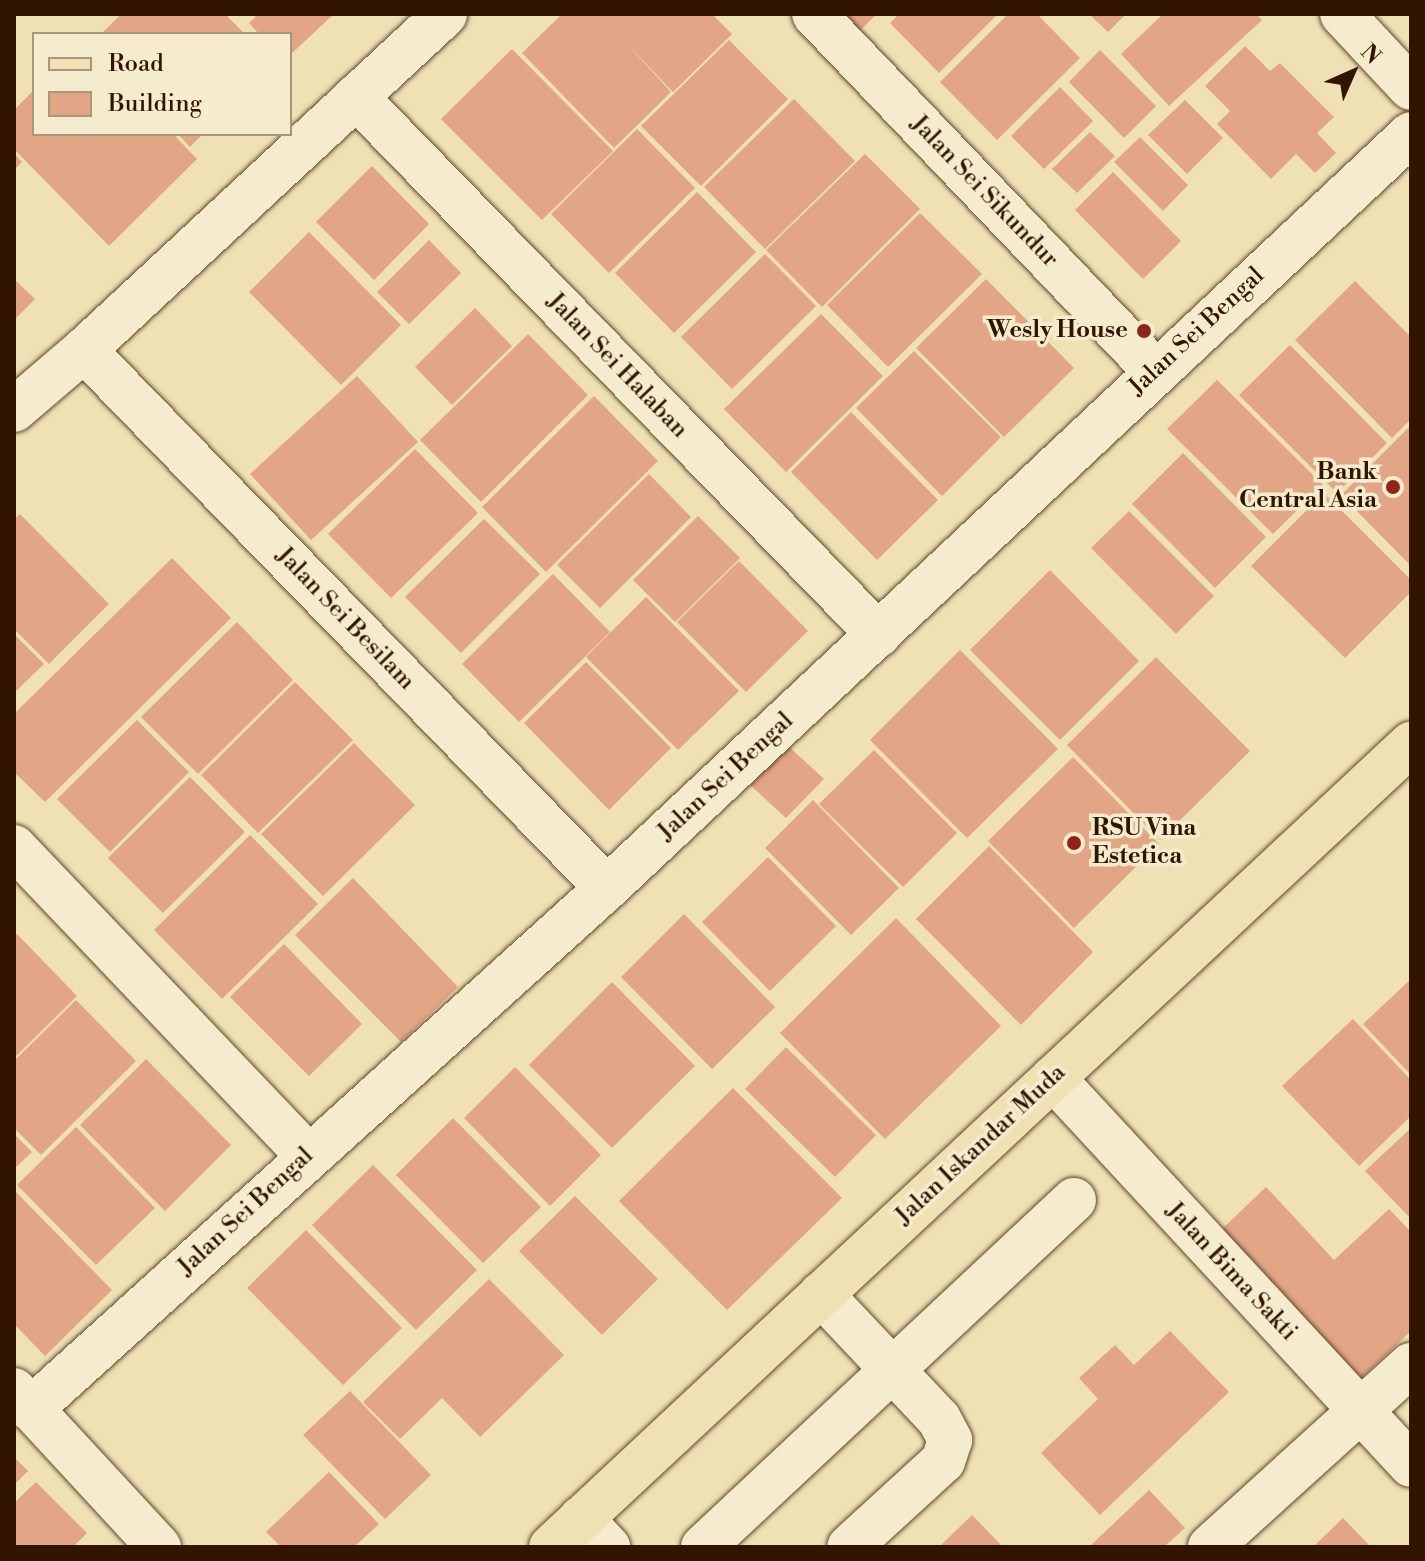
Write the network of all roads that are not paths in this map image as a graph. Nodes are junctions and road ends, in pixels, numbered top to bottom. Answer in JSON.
{"nodes":[{"id":1,"x":445,"y":14,"type":"edge"},
{"id":2,"x":814,"y":14,"type":"edge"},
{"id":3,"x":1342,"y":14,"type":"edge"},
{"id":4,"x":1411,"y":88,"type":"edge"},
{"id":5,"x":356,"y":97,"type":"junction"},
{"id":6,"x":1411,"y":134,"type":"edge"},
{"id":7,"x":84,"y":350,"type":"junction"},
{"id":8,"x":1155,"y":371,"type":"junction"},
{"id":9,"x":14,"y":410,"type":"edge"},
{"id":10,"x":879,"y":635,"type":"junction"},
{"id":11,"x":1411,"y":744,"type":"edge"},
{"id":12,"x":14,"y":847,"type":"edge"},
{"id":13,"x":607,"y":888,"type":"junction"},
{"id":14,"x":1053,"y":1078,"type":"junction"},
{"id":15,"x":307,"y":1155,"type":"junction"},
{"id":16,"x":1074,"y":1200,"type":"dead end"},
{"id":17,"x":821,"y":1294,"type":"junction"},
{"id":18,"x":1411,"y":1365,"type":"edge"},
{"id":19,"x":893,"y":1370,"type":"junction"},
{"id":20,"x":23,"y":1400,"type":"edge"},
{"id":21,"x":1361,"y":1411,"type":"junction"},
{"id":22,"x":1411,"y":1465,"type":"edge"},
{"id":23,"x":580,"y":1537,"type":"edge"},
{"id":24,"x":159,"y":1547,"type":"edge"},
{"id":25,"x":703,"y":1547,"type":"edge"},
{"id":26,"x":849,"y":1547,"type":"edge"},
{"id":27,"x":1210,"y":1547,"type":"edge"}],
"edges":[{"from":1,"to":5,"type":"street"},
{"from":2,"to":8,"type":"street","name":"Jalan Sei Sikundur"},
{"from":3,"to":4,"type":"street"},
{"from":5,"to":7,"type":"street"},
{"from":5,"to":10,"type":"street","name":"Jalan Sei Halaban"},
{"from":6,"to":8,"type":"street","name":"Jalan Sei Bengal"},
{"from":7,"to":9,"type":"street"},
{"from":7,"to":13,"type":"street","name":"Jalan Sei Besilam"},
{"from":8,"to":10,"type":"street","name":"Jalan Sei Bengal"},
{"from":10,"to":13,"type":"street","name":"Jalan Sei Bengal"},
{"from":11,"to":14,"type":"main road","name":"Jalan Iskandar Muda"},
{"from":12,"to":15,"type":"street"},
{"from":13,"to":15,"type":"street","name":"Jalan Sei Bengal"},
{"from":14,"to":17,"type":"main road","name":"Jalan Iskandar Muda"},
{"from":14,"to":21,"type":"street","name":"Jalan Bima Sakti"},
{"from":15,"to":20,"type":"street","name":"Jalan Sei Bengal"},
{"from":16,"to":19,"type":"street"},
{"from":17,"to":19,"type":"street"},
{"from":17,"to":23,"type":"main road","name":"Jalan Iskandar Muda"},
{"from":18,"to":21,"type":"street"},
{"from":19,"to":25,"type":"street"},
{"from":19,"to":26,"type":"street"},
{"from":20,"to":24,"type":"street"},
{"from":21,"to":22,"type":"street","name":"Jalan Bima Sakti"},
{"from":21,"to":27,"type":"street"}]}
